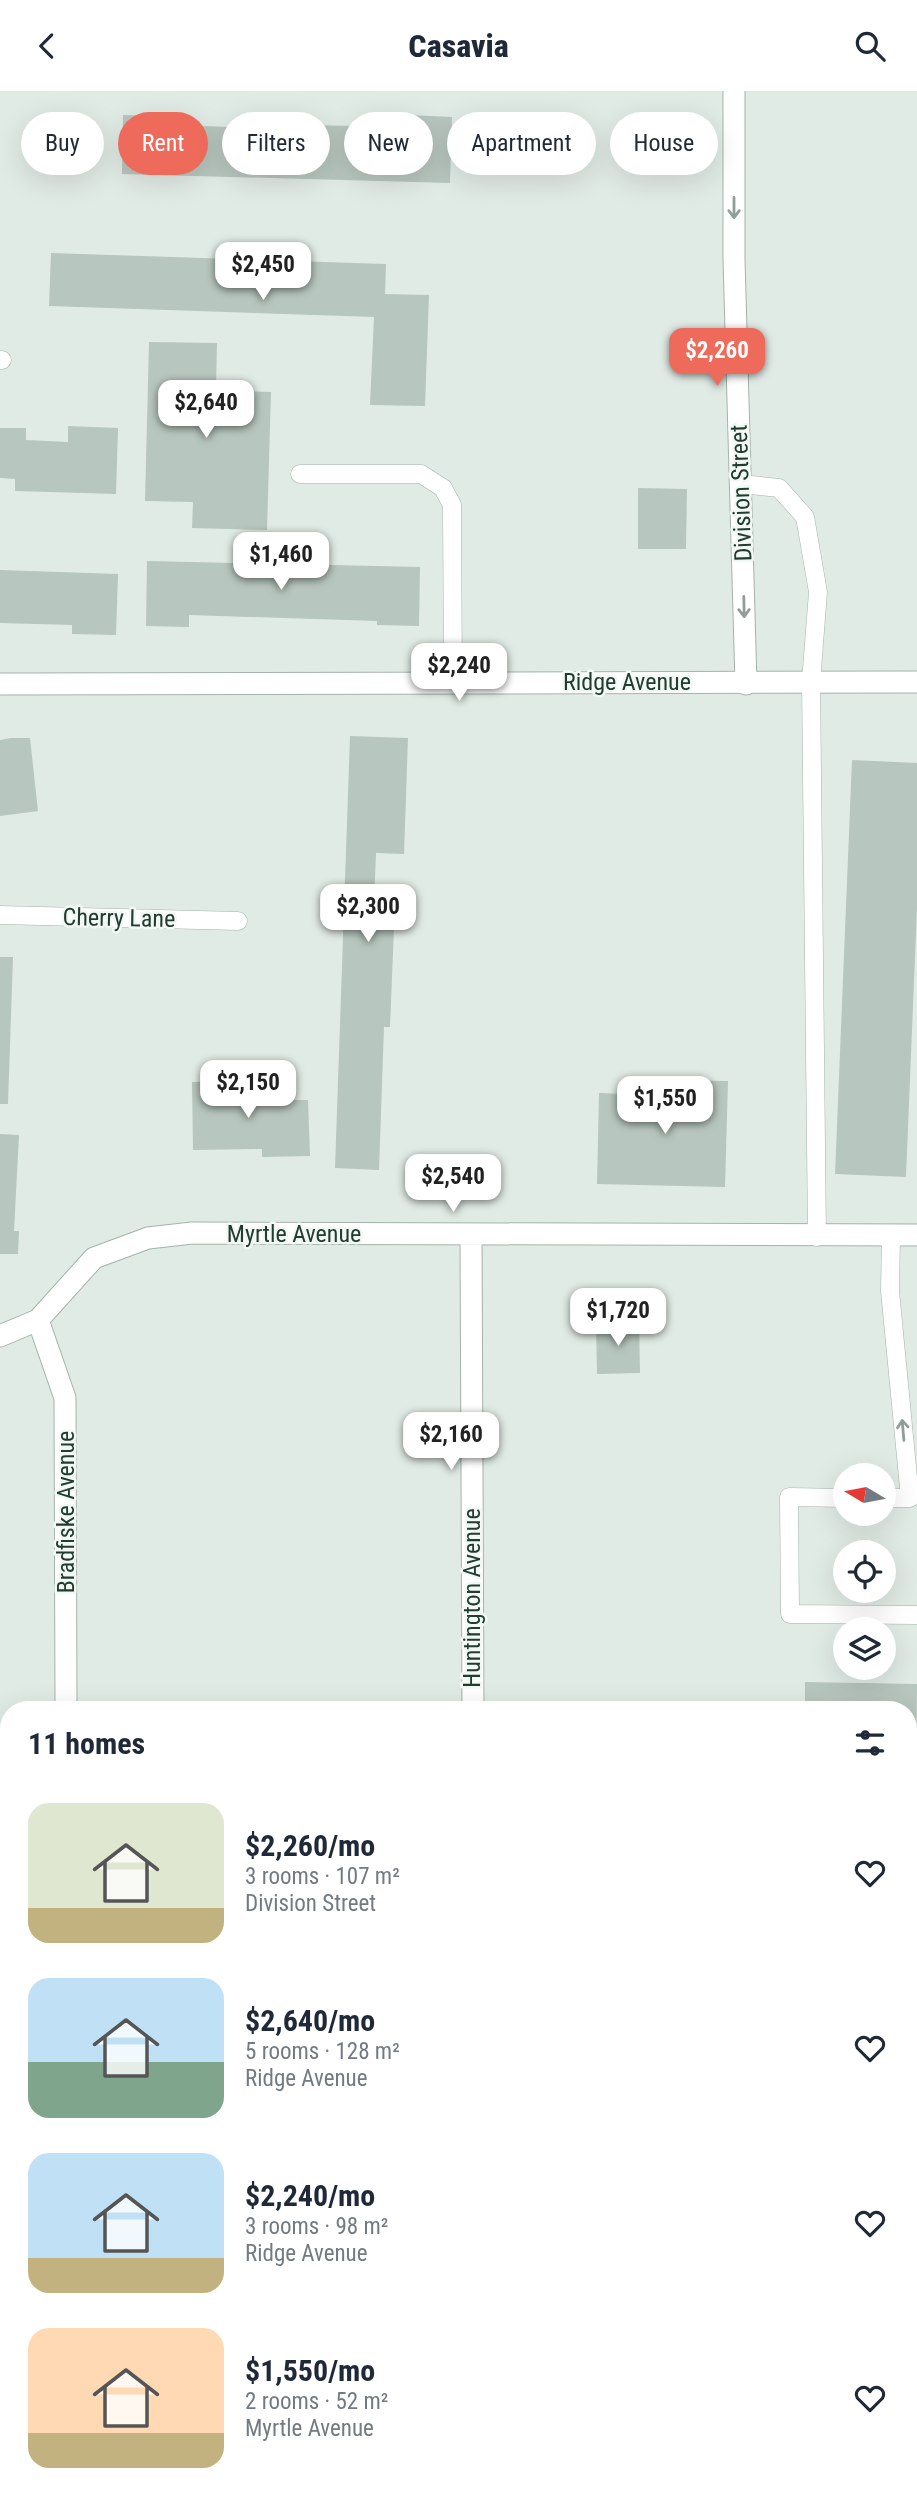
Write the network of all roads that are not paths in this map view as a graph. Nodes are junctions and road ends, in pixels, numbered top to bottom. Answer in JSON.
{"nodes":[{"id":1,"x":734,"y":91,"type":"edge"},
{"id":2,"x":300,"y":474,"type":"dead end"},
{"id":3,"x":741,"y":484,"type":"junction"},
{"id":4,"x":453,"y":682,"type":"junction"},
{"id":5,"x":811,"y":682,"type":"junction"},
{"id":6,"x":917,"y":682,"type":"edge"},
{"id":7,"x":0,"y":684,"type":"edge"},
{"id":8,"x":746,"y":684,"type":"junction"},
{"id":9,"x":0,"y":915,"type":"edge"},
{"id":10,"x":238,"y":921,"type":"dead end"},
{"id":11,"x":471,"y":1235,"type":"junction"},
{"id":12,"x":891,"y":1235,"type":"junction"},
{"id":13,"x":917,"y":1235,"type":"edge"},
{"id":14,"x":817,"y":1237,"type":"junction"},
{"id":15,"x":38,"y":1320,"type":"junction"},
{"id":16,"x":0,"y":1336,"type":"edge"},
{"id":17,"x":833,"y":1498,"type":"edge"},
{"id":18,"x":896,"y":1498,"type":"edge"},
{"id":19,"x":917,"y":1615,"type":"edge"},
{"id":20,"x":66,"y":1701,"type":"edge"},
{"id":21,"x":472,"y":1701,"type":"edge"}],
"edges":[{"from":1,"to":3,"type":"street","name":"Division Street","one_way":true},
{"from":2,"to":4,"type":"lane"},
{"from":3,"to":5,"type":"lane"},
{"from":3,"to":8,"type":"street","name":"Division Street","one_way":true},
{"from":4,"to":7,"type":"street","name":"Ridge Avenue"},
{"from":4,"to":8,"type":"street","name":"Ridge Avenue"},
{"from":5,"to":6,"type":"street","name":"Ridge Avenue"},
{"from":5,"to":8,"type":"street","name":"Ridge Avenue"},
{"from":5,"to":14,"type":"lane"},
{"from":9,"to":10,"type":"lane","name":"Cherry Lane"},
{"from":11,"to":14,"type":"street","name":"Myrtle Avenue"},
{"from":11,"to":15,"type":"street","name":"Myrtle Avenue"},
{"from":11,"to":21,"type":"street","name":"Huntington Avenue"},
{"from":12,"to":13,"type":"street","name":"Myrtle Avenue"},
{"from":12,"to":14,"type":"street","name":"Myrtle Avenue"},
{"from":18,"to":12,"type":"lane","one_way":true},
{"from":15,"to":16,"type":"street","name":"Myrtle Avenue"},
{"from":15,"to":20,"type":"street","name":"Bradfiske Avenue"},
{"from":17,"to":19,"type":"lane"}]}
